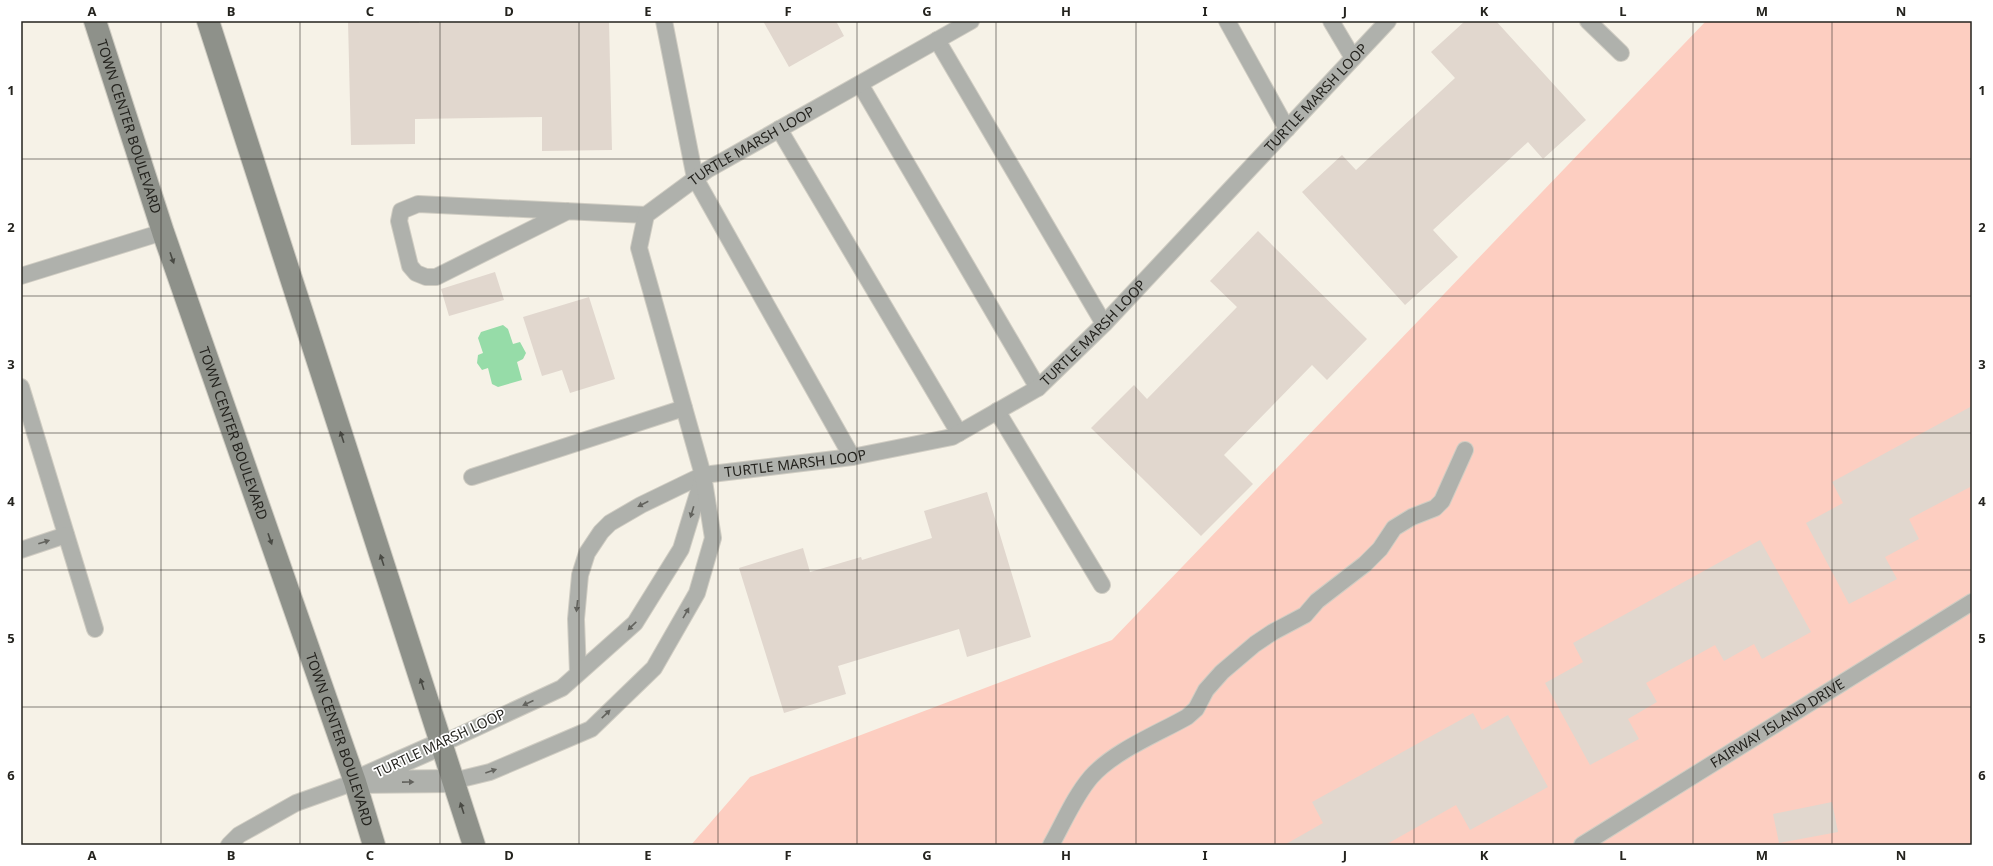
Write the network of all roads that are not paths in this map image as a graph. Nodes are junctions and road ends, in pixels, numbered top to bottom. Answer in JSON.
{"nodes":[{"id":1,"x":95,"y":21,"type":"edge"},
{"id":2,"x":208,"y":21,"type":"edge"},
{"id":3,"x":664,"y":21,"type":"edge"},
{"id":4,"x":971,"y":21,"type":"edge"},
{"id":5,"x":1227,"y":21,"type":"edge"},
{"id":6,"x":1331,"y":21,"type":"edge"},
{"id":7,"x":1388,"y":21,"type":"edge"},
{"id":8,"x":1588,"y":21,"type":"edge"},
{"id":9,"x":937,"y":40,"type":"junction"},
{"id":10,"x":1621,"y":53,"type":"dead end"},
{"id":11,"x":1353,"y":58,"type":"junction"},
{"id":12,"x":860,"y":84,"type":"junction"},
{"id":13,"x":779,"y":129,"type":"junction"},
{"id":14,"x":1287,"y":129,"type":"junction"},
{"id":15,"x":695,"y":178,"type":"junction"},
{"id":16,"x":568,"y":211,"type":"junction"},
{"id":17,"x":646,"y":215,"type":"junction"},
{"id":18,"x":163,"y":232,"type":"junction"},
{"id":19,"x":21,"y":276,"type":"edge"},
{"id":20,"x":1104,"y":324,"type":"junction"},
{"id":21,"x":21,"y":387,"type":"edge"},
{"id":22,"x":1038,"y":388,"type":"junction"},
{"id":23,"x":684,"y":408,"type":"junction"},
{"id":24,"x":998,"y":411,"type":"junction"},
{"id":25,"x":959,"y":433,"type":"junction"},
{"id":26,"x":1465,"y":450,"type":"dead end"},
{"id":27,"x":852,"y":457,"type":"junction"},
{"id":28,"x":703,"y":475,"type":"junction"},
{"id":29,"x":472,"y":477,"type":"dead end"},
{"id":30,"x":66,"y":535,"type":"junction"},
{"id":31,"x":21,"y":550,"type":"edge"},
{"id":32,"x":1102,"y":585,"type":"dead end"},
{"id":33,"x":1972,"y":602,"type":"edge"},
{"id":34,"x":95,"y":629,"type":"dead end"},
{"id":35,"x":578,"y":673,"type":"junction"},
{"id":36,"x":441,"y":744,"type":"junction"},
{"id":37,"x":453,"y":781,"type":"junction"},
{"id":38,"x":355,"y":782,"type":"junction"},
{"id":39,"x":229,"y":845,"type":"edge"},
{"id":40,"x":374,"y":845,"type":"edge"},
{"id":41,"x":474,"y":845,"type":"edge"},
{"id":42,"x":1051,"y":845,"type":"edge"},
{"id":43,"x":1582,"y":845,"type":"edge"}],
"edges":[{"from":1,"to":18,"type":"main road","name":"TOWN CENTER BOULEVARD"},
{"from":36,"to":2,"type":"main road","one_way":true},
{"from":3,"to":15,"type":"lane"},
{"from":4,"to":9,"type":"lane","name":"TURTLE MARSH LOOP"},
{"from":5,"to":14,"type":"lane"},
{"from":6,"to":11,"type":"lane"},
{"from":7,"to":11,"type":"lane","name":"TURTLE MARSH LOOP"},
{"from":8,"to":10,"type":"lane"},
{"from":9,"to":12,"type":"lane","name":"TURTLE MARSH LOOP"},
{"from":9,"to":20,"type":"lane"},
{"from":11,"to":14,"type":"lane","name":"TURTLE MARSH LOOP"},
{"from":12,"to":13,"type":"lane","name":"TURTLE MARSH LOOP"},
{"from":12,"to":22,"type":"lane"},
{"from":13,"to":15,"type":"lane","name":"TURTLE MARSH LOOP"},
{"from":13,"to":25,"type":"lane"},
{"from":14,"to":20,"type":"lane","name":"TURTLE MARSH LOOP"},
{"from":15,"to":17,"type":"lane","name":"TURTLE MARSH LOOP"},
{"from":15,"to":27,"type":"lane"},
{"from":16,"to":16,"type":"lane"},
{"from":16,"to":17,"type":"lane"},
{"from":17,"to":23,"type":"lane","name":"TURTLE MARSH LOOP"},
{"from":18,"to":19,"type":"lane"},
{"from":18,"to":38,"type":"main road","name":"TOWN CENTER BOULEVARD","one_way":true},
{"from":20,"to":22,"type":"lane","name":"TURTLE MARSH LOOP"},
{"from":21,"to":30,"type":"lane"},
{"from":22,"to":24,"type":"lane","name":"TURTLE MARSH LOOP"},
{"from":23,"to":28,"type":"lane","name":"TURTLE MARSH LOOP"},
{"from":23,"to":29,"type":"lane"},
{"from":24,"to":25,"type":"lane","name":"TURTLE MARSH LOOP"},
{"from":24,"to":32,"type":"lane"},
{"from":25,"to":27,"type":"lane","name":"TURTLE MARSH LOOP"},
{"from":26,"to":42,"type":"lane"},
{"from":27,"to":28,"type":"lane","name":"TURTLE MARSH LOOP"},
{"from":28,"to":35,"type":"lane","name":"TURTLE MARSH LOOP","one_way":true},
{"from":28,"to":35,"type":"lane","one_way":true},
{"from":37,"to":28,"type":"lane","name":"TURTLE MARSH LOOP","one_way":true},
{"from":31,"to":30,"type":"lane","one_way":true},
{"from":30,"to":34,"type":"lane"},
{"from":33,"to":43,"type":"lane","name":"FAIRWAY ISLAND DRIVE"},
{"from":35,"to":36,"type":"lane","name":"TURTLE MARSH LOOP","one_way":true},
{"from":36,"to":37,"type":"main road"},
{"from":36,"to":38,"type":"street","name":"TURTLE MARSH LOOP"},
{"from":38,"to":37,"type":"street","name":"TURTLE MARSH LOOP","one_way":true},
{"from":41,"to":37,"type":"main road","one_way":true},
{"from":38,"to":39,"type":"lane"},
{"from":38,"to":40,"type":"main road","name":"TOWN CENTER BOULEVARD"}]}
